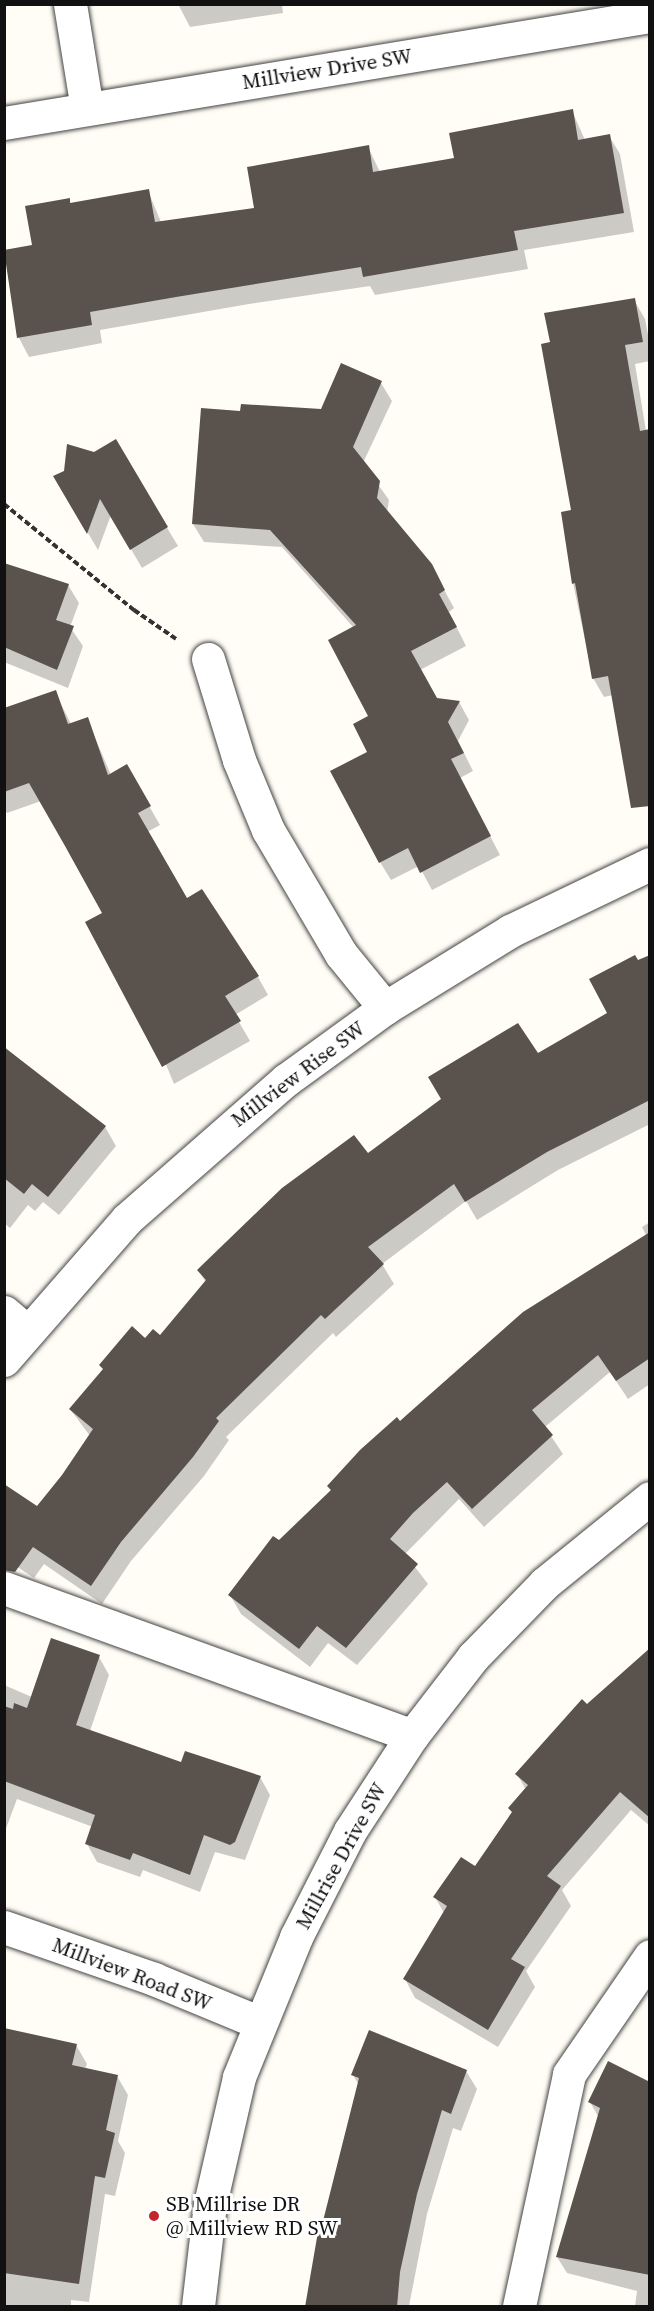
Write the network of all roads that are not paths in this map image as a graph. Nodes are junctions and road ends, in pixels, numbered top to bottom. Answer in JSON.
{"nodes":[{"id":1,"x":70,"y":4,"type":"edge"},
{"id":2,"x":650,"y":16,"type":"edge"},
{"id":3,"x":87,"y":109,"type":"junction"},
{"id":4,"x":4,"y":123,"type":"edge"},
{"id":5,"x":208,"y":659,"type":"road end"},
{"id":6,"x":650,"y":864,"type":"edge"},
{"id":7,"x":385,"y":1008,"type":"junction"},
{"id":8,"x":16,"y":1322,"type":"edge"},
{"id":9,"x":4,"y":1360,"type":"edge"},
{"id":10,"x":650,"y":1498,"type":"edge"},
{"id":11,"x":4,"y":1588,"type":"edge"},
{"id":12,"x":412,"y":1736,"type":"junction"},
{"id":13,"x":4,"y":1926,"type":"edge"},
{"id":14,"x":650,"y":1956,"type":"edge"},
{"id":15,"x":260,"y":2023,"type":"junction"},
{"id":16,"x":198,"y":2307,"type":"edge"},
{"id":17,"x":519,"y":2307,"type":"edge"}],
"edges":[{"from":1,"to":3,"type":"street"},
{"from":2,"to":3,"type":"street","name":"Millview Drive SW"},
{"from":3,"to":4,"type":"street","name":"Millview Drive SW"},
{"from":5,"to":7,"type":"street"},
{"from":6,"to":7,"type":"street","name":"Millview Rise SW"},
{"from":7,"to":8,"type":"street","name":"Millview Rise SW"},
{"from":8,"to":9,"type":"street","name":"Millview Rise SW"},
{"from":10,"to":12,"type":"street","name":"Millrise Drive SW"},
{"from":11,"to":12,"type":"street"},
{"from":12,"to":15,"type":"street","name":"Millrise Drive SW"},
{"from":13,"to":15,"type":"street","name":"Millview Road SW"},
{"from":14,"to":17,"type":"street"},
{"from":15,"to":16,"type":"street","name":"Millrise Drive SW"}]}
